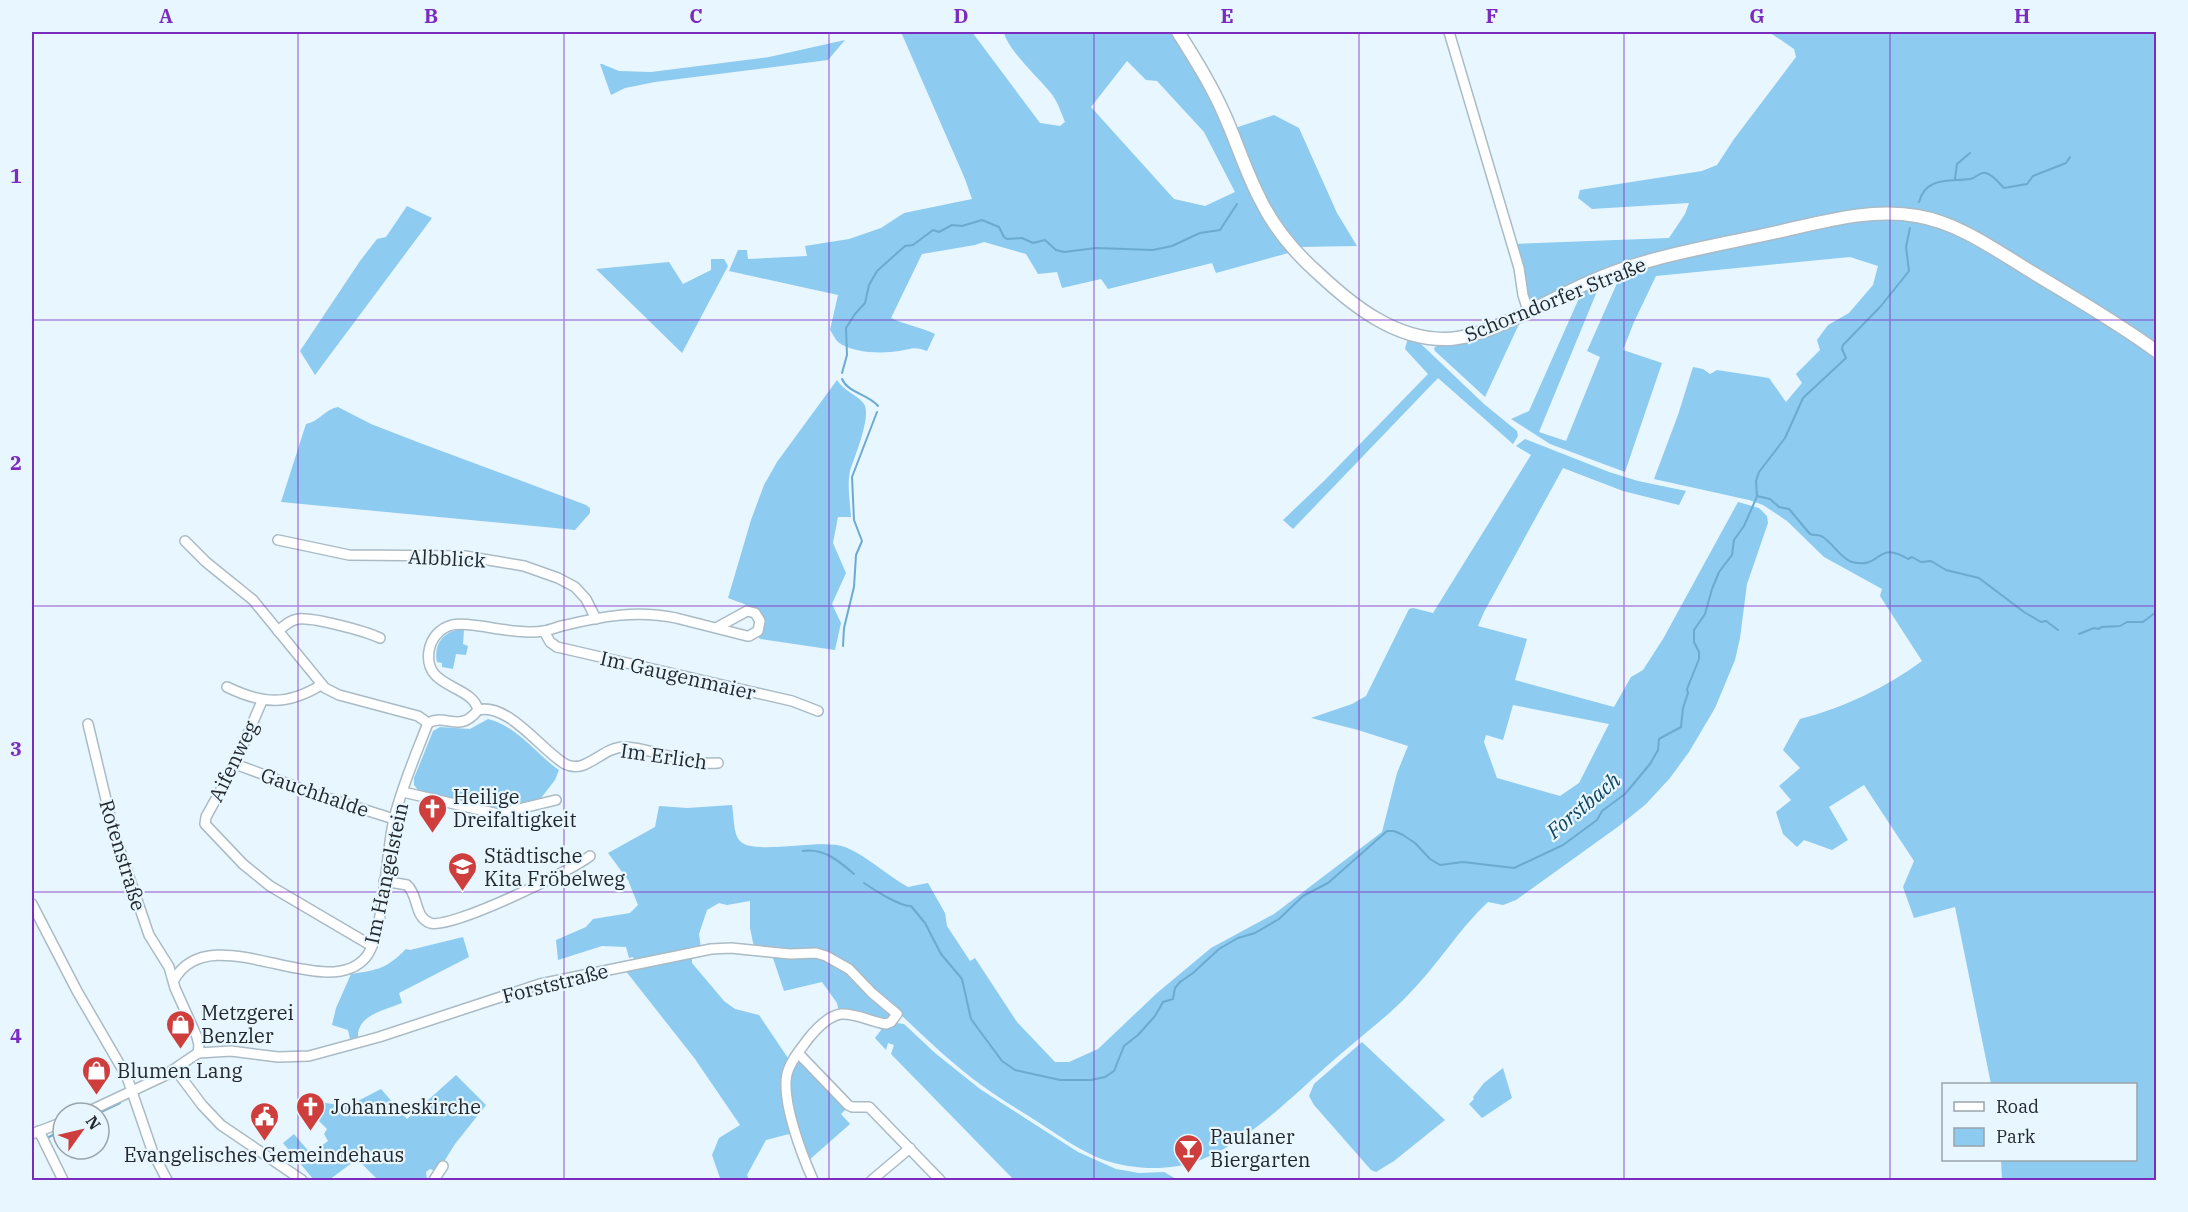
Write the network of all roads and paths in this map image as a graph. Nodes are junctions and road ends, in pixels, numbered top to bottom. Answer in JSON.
{"nodes":[{"id":1,"x":1178,"y":32,"type":"edge"},
{"id":2,"x":1449,"y":32,"type":"edge"},
{"id":3,"x":1528,"y":311,"type":"junction"},
{"id":4,"x":2157,"y":351,"type":"edge"},
{"id":5,"x":278,"y":540,"type":"dead end"},
{"id":6,"x":185,"y":541,"type":"dead end"},
{"id":7,"x":596,"y":618,"type":"junction"},
{"id":8,"x":716,"y":628,"type":"dead end"},
{"id":9,"x":278,"y":631,"type":"junction"},
{"id":10,"x":544,"y":631,"type":"junction"},
{"id":11,"x":380,"y":638,"type":"dead end"},
{"id":12,"x":321,"y":685,"type":"junction"},
{"id":13,"x":227,"y":687,"type":"dead end"},
{"id":14,"x":262,"y":701,"type":"junction"},
{"id":15,"x":478,"y":710,"type":"junction"},
{"id":16,"x":818,"y":711,"type":"dead end"},
{"id":17,"x":428,"y":723,"type":"junction"},
{"id":18,"x":88,"y":724,"type":"dead end"},
{"id":19,"x":718,"y":763,"type":"dead end"},
{"id":20,"x":235,"y":764,"type":"junction"},
{"id":21,"x":403,"y":792,"type":"junction"},
{"id":22,"x":556,"y":800,"type":"dead end"},
{"id":23,"x":394,"y":819,"type":"junction"},
{"id":24,"x":590,"y":856,"type":"dead end"},
{"id":25,"x":384,"y":881,"type":"junction"},
{"id":26,"x":32,"y":904,"type":"edge"},
{"id":27,"x":36,"y":924,"type":"edge"},
{"id":28,"x":372,"y":946,"type":"junction"},
{"id":29,"x":174,"y":980,"type":"junction"},
{"id":30,"x":198,"y":1053,"type":"junction"},
{"id":31,"x":798,"y":1053,"type":"junction"},
{"id":32,"x":175,"y":1069,"type":"junction"},
{"id":33,"x":131,"y":1090,"type":"junction"},
{"id":34,"x":109,"y":1101,"type":"edge"},
{"id":35,"x":51,"y":1127,"type":"edge"},
{"id":36,"x":35,"y":1133,"type":"edge"},
{"id":37,"x":910,"y":1148,"type":"junction"},
{"id":38,"x":443,"y":1166,"type":"dead end"},
{"id":39,"x":63,"y":1180,"type":"edge"},
{"id":40,"x":167,"y":1180,"type":"edge"},
{"id":41,"x":302,"y":1180,"type":"edge"},
{"id":42,"x":434,"y":1180,"type":"edge"},
{"id":43,"x":813,"y":1180,"type":"edge"},
{"id":44,"x":872,"y":1180,"type":"edge"},
{"id":45,"x":940,"y":1180,"type":"edge"}],
"edges":[{"from":1,"to":3,"type":"main road","name":"Schorndorfer Straße"},
{"from":2,"to":3,"type":"street"},
{"from":3,"to":4,"type":"main road","name":"Schorndorfer Straße"},
{"from":5,"to":7,"type":"street","name":"Albblick"},
{"from":6,"to":9,"type":"street"},
{"from":7,"to":8,"type":"street"},
{"from":7,"to":10,"type":"street"},
{"from":9,"to":11,"type":"street"},
{"from":9,"to":12,"type":"street"},
{"from":10,"to":15,"type":"street"},
{"from":10,"to":16,"type":"street","name":"Im Gaugenmaier"},
{"from":12,"to":14,"type":"street","name":"Aifenweg"},
{"from":12,"to":17,"type":"street"},
{"from":13,"to":14,"type":"street","name":"Aifenweg"},
{"from":14,"to":20,"type":"street","name":"Aifenweg"},
{"from":15,"to":17,"type":"street"},
{"from":15,"to":19,"type":"street","name":"Im Erlich"},
{"from":17,"to":21,"type":"street","name":"Im Hangelstein"},
{"from":18,"to":29,"type":"street","name":"Rotenstraße"},
{"from":20,"to":23,"type":"street","name":"Gauchhalde"},
{"from":20,"to":28,"type":"street","name":"Aifenweg"},
{"from":21,"to":22,"type":"street"},
{"from":21,"to":23,"type":"street","name":"Im Hangelstein"},
{"from":23,"to":25,"type":"street","name":"Im Hangelstein"},
{"from":24,"to":25,"type":"street"},
{"from":25,"to":28,"type":"street","name":"Im Hangelstein"},
{"from":26,"to":27,"type":"street"},
{"from":27,"to":33,"type":"street"},
{"from":28,"to":29,"type":"street","name":"Im Hangelstein"},
{"from":29,"to":30,"type":"street"},
{"from":30,"to":31,"type":"street","name":"Forststraße"},
{"from":30,"to":32,"type":"street"},
{"from":31,"to":37,"type":"street"},
{"from":31,"to":43,"type":"street"},
{"from":32,"to":33,"type":"street"},
{"from":32,"to":41,"type":"street"},
{"from":33,"to":34,"type":"street"},
{"from":33,"to":40,"type":"street"},
{"from":35,"to":36,"type":"street"},
{"from":36,"to":39,"type":"street"},
{"from":37,"to":44,"type":"street"},
{"from":37,"to":45,"type":"street"},
{"from":38,"to":42,"type":"street"}]}
